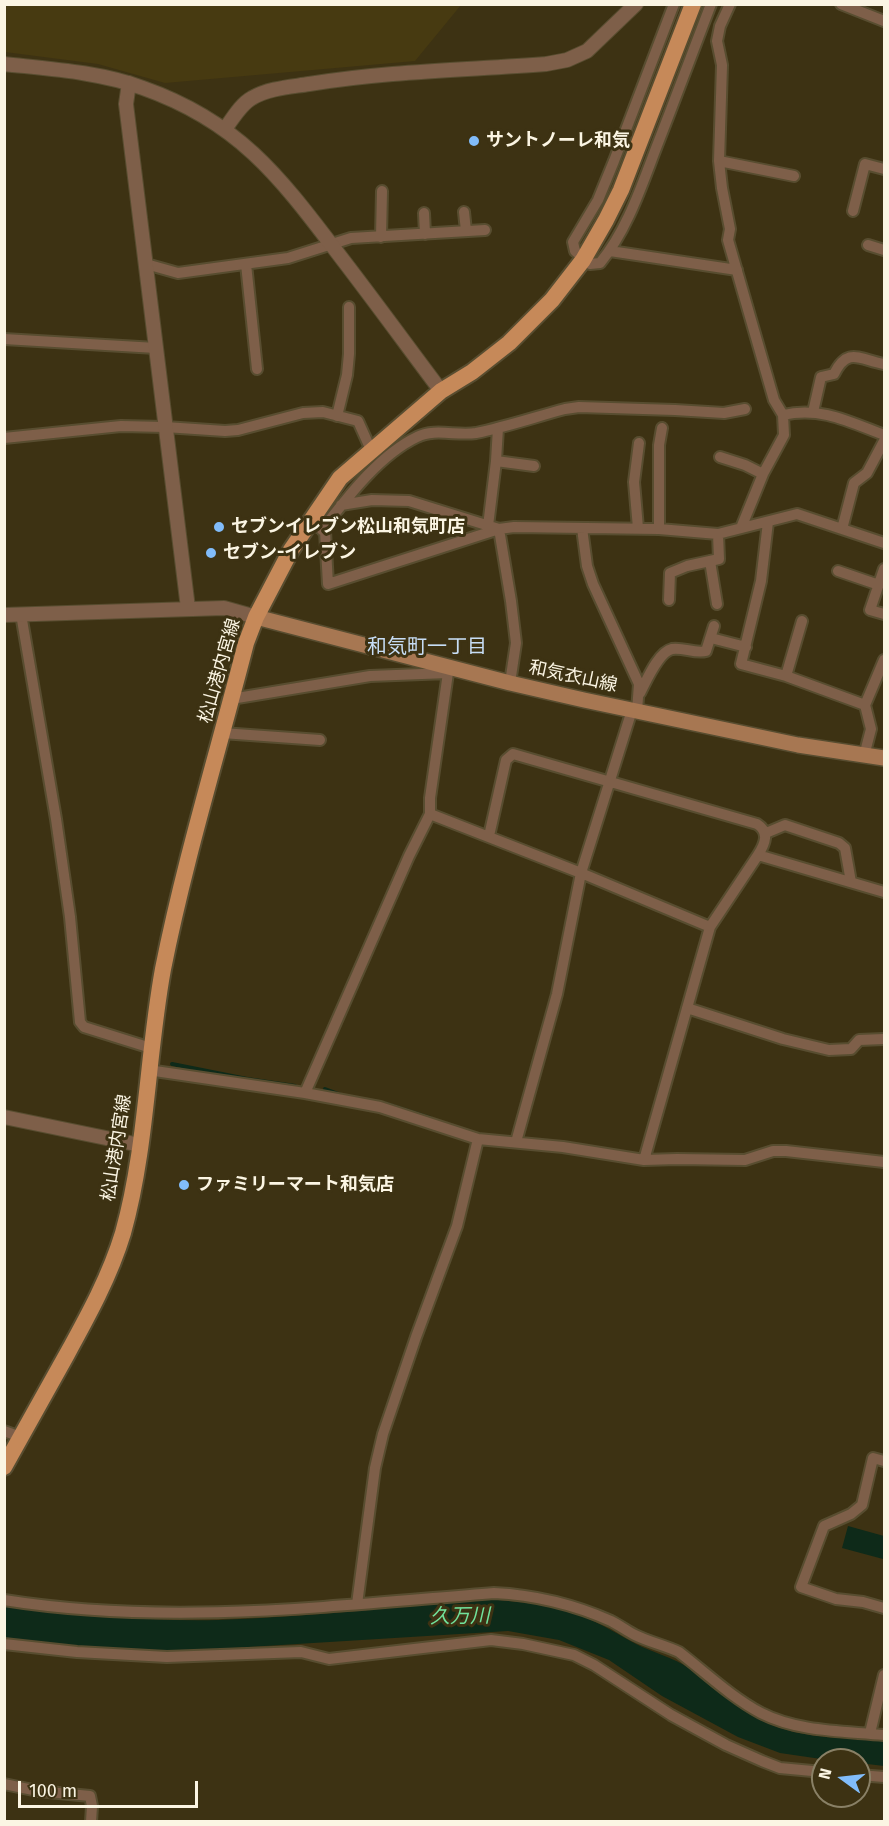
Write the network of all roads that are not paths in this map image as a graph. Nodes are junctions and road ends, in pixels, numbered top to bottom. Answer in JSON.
{"nodes":[{"id":1,"x":636,"y":4,"type":"edge"},
{"id":2,"x":674,"y":4,"type":"edge"},
{"id":3,"x":693,"y":4,"type":"edge"},
{"id":4,"x":711,"y":4,"type":"edge"},
{"id":5,"x":730,"y":4,"type":"edge"},
{"id":6,"x":840,"y":4,"type":"edge"},
{"id":7,"x":885,"y":21,"type":"edge"},
{"id":8,"x":4,"y":64,"type":"edge"},
{"id":9,"x":129,"y":83,"type":"junction"},
{"id":10,"x":225,"y":129,"type":"junction"},
{"id":11,"x":719,"y":161,"type":"junction"},
{"id":12,"x":885,"y":169,"type":"edge"},
{"id":13,"x":794,"y":176,"type":"dead end"},
{"id":14,"x":382,"y":191,"type":"dead end"},
{"id":15,"x":853,"y":211,"type":"dead end"},
{"id":16,"x":464,"y":212,"type":"dead end"},
{"id":17,"x":424,"y":213,"type":"dead end"},
{"id":18,"x":485,"y":230,"type":"dead end"},
{"id":19,"x":466,"y":231,"type":"junction"},
{"id":20,"x":425,"y":234,"type":"junction"},
{"id":21,"x":381,"y":237,"type":"junction"},
{"id":22,"x":330,"y":243,"type":"junction"},
{"id":23,"x":868,"y":245,"type":"dead end"},
{"id":24,"x":885,"y":250,"type":"edge"},
{"id":25,"x":610,"y":251,"type":"junction"},
{"id":26,"x":583,"y":260,"type":"junction"},
{"id":27,"x":146,"y":264,"type":"junction"},
{"id":28,"x":246,"y":264,"type":"junction"},
{"id":29,"x":737,"y":270,"type":"junction"},
{"id":30,"x":349,"y":307,"type":"dead end"},
{"id":31,"x":4,"y":339,"type":"edge"},
{"id":32,"x":156,"y":348,"type":"junction"},
{"id":33,"x":885,"y":364,"type":"edge"},
{"id":34,"x":257,"y":369,"type":"dead end"},
{"id":35,"x":441,"y":391,"type":"junction"},
{"id":36,"x":745,"y":409,"type":"dead end"},
{"id":37,"x":813,"y":412,"type":"junction"},
{"id":38,"x":783,"y":414,"type":"junction"},
{"id":39,"x":337,"y":416,"type":"junction"},
{"id":40,"x":165,"y":427,"type":"junction"},
{"id":41,"x":498,"y":428,"type":"junction"},
{"id":42,"x":662,"y":428,"type":"dead end"},
{"id":43,"x":885,"y":435,"type":"edge"},
{"id":44,"x":4,"y":438,"type":"edge"},
{"id":45,"x":885,"y":441,"type":"edge"},
{"id":46,"x":639,"y":443,"type":"dead end"},
{"id":47,"x":371,"y":450,"type":"junction"},
{"id":48,"x":720,"y":457,"type":"dead end"},
{"id":49,"x":496,"y":461,"type":"junction"},
{"id":50,"x":534,"y":466,"type":"dead end"},
{"id":51,"x":763,"y":474,"type":"junction"},
{"id":52,"x":341,"y":506,"type":"junction"},
{"id":53,"x":768,"y":522,"type":"junction"},
{"id":54,"x":316,"y":526,"type":"junction"},
{"id":55,"x":488,"y":526,"type":"junction"},
{"id":56,"x":582,"y":528,"type":"junction"},
{"id":57,"x":638,"y":528,"type":"junction"},
{"id":58,"x":741,"y":528,"type":"junction"},
{"id":59,"x":499,"y":529,"type":"junction"},
{"id":60,"x":659,"y":529,"type":"junction"},
{"id":61,"x":842,"y":529,"type":"junction"},
{"id":62,"x":718,"y":534,"type":"junction"},
{"id":63,"x":885,"y":543,"type":"edge"},
{"id":64,"x":710,"y":561,"type":"junction"},
{"id":65,"x":885,"y":569,"type":"edge"},
{"id":66,"x":838,"y":571,"type":"dead end"},
{"id":67,"x":879,"y":585,"type":"junction"},
{"id":68,"x":669,"y":600,"type":"dead end"},
{"id":69,"x":717,"y":604,"type":"dead end"},
{"id":70,"x":188,"y":608,"type":"junction"},
{"id":71,"x":21,"y":614,"type":"junction"},
{"id":72,"x":885,"y":614,"type":"edge"},
{"id":73,"x":4,"y":615,"type":"edge"},
{"id":74,"x":256,"y":617,"type":"junction"},
{"id":75,"x":802,"y":621,"type":"dead end"},
{"id":76,"x":714,"y":626,"type":"dead end"},
{"id":77,"x":711,"y":639,"type":"junction"},
{"id":78,"x":746,"y":647,"type":"junction"},
{"id":79,"x":885,"y":660,"type":"edge"},
{"id":80,"x":449,"y":670,"type":"junction"},
{"id":81,"x":786,"y":676,"type":"junction"},
{"id":82,"x":510,"y":683,"type":"junction"},
{"id":83,"x":231,"y":699,"type":"junction"},
{"id":84,"x":636,"y":705,"type":"junction"},
{"id":85,"x":865,"y":705,"type":"junction"},
{"id":86,"x":222,"y":733,"type":"junction"},
{"id":87,"x":320,"y":740,"type":"dead end"},
{"id":88,"x":864,"y":756,"type":"junction"},
{"id":89,"x":885,"y":758,"type":"edge"},
{"id":90,"x":610,"y":781,"type":"junction"},
{"id":91,"x":430,"y":814,"type":"junction"},
{"id":92,"x":766,"y":833,"type":"junction"},
{"id":93,"x":489,"y":836,"type":"junction"},
{"id":94,"x":758,"y":855,"type":"junction"},
{"id":95,"x":581,"y":873,"type":"junction"},
{"id":96,"x":851,"y":882,"type":"junction"},
{"id":97,"x":885,"y":892,"type":"edge"},
{"id":98,"x":710,"y":927,"type":"junction"},
{"id":99,"x":687,"y":1008,"type":"junction"},
{"id":100,"x":885,"y":1040,"type":"edge"},
{"id":101,"x":151,"y":1048,"type":"junction"},
{"id":102,"x":148,"y":1070,"type":"junction"},
{"id":103,"x":305,"y":1093,"type":"junction"},
{"id":104,"x":4,"y":1117,"type":"edge"},
{"id":105,"x":478,"y":1139,"type":"junction"},
{"id":106,"x":516,"y":1142,"type":"junction"},
{"id":107,"x":140,"y":1145,"type":"junction"},
{"id":108,"x":644,"y":1160,"type":"junction"},
{"id":109,"x":885,"y":1162,"type":"edge"},
{"id":110,"x":4,"y":1431,"type":"edge"},
{"id":111,"x":21,"y":1437,"type":"junction"},
{"id":112,"x":885,"y":1461,"type":"edge"},
{"id":113,"x":4,"y":1467,"type":"edge"},
{"id":114,"x":4,"y":1600,"type":"edge"},
{"id":115,"x":357,"y":1604,"type":"junction"},
{"id":116,"x":885,"y":1608,"type":"edge"},
{"id":117,"x":4,"y":1644,"type":"edge"},
{"id":118,"x":885,"y":1675,"type":"edge"},
{"id":119,"x":870,"y":1733,"type":"junction"},
{"id":120,"x":885,"y":1735,"type":"edge"},
{"id":121,"x":811,"y":1771,"type":"edge"},
{"id":122,"x":4,"y":1784,"type":"edge"},
{"id":123,"x":91,"y":1821,"type":"edge"}],
"edges":[{"from":1,"to":10,"type":"street"},
{"from":2,"to":26,"type":"street"},
{"from":3,"to":26,"type":"main road","name":"松山港内宮線"},
{"from":4,"to":25,"type":"street"},
{"from":5,"to":11,"type":"street"},
{"from":6,"to":7,"type":"street"},
{"from":8,"to":9,"type":"street"},
{"from":9,"to":10,"type":"street"},
{"from":9,"to":27,"type":"street"},
{"from":10,"to":22,"type":"street"},
{"from":11,"to":13,"type":"street"},
{"from":11,"to":29,"type":"street"},
{"from":12,"to":15,"type":"street"},
{"from":14,"to":21,"type":"street"},
{"from":16,"to":19,"type":"street"},
{"from":17,"to":20,"type":"street"},
{"from":18,"to":19,"type":"street"},
{"from":19,"to":20,"type":"street"},
{"from":20,"to":21,"type":"street"},
{"from":21,"to":22,"type":"street"},
{"from":22,"to":28,"type":"street"},
{"from":22,"to":35,"type":"street"},
{"from":23,"to":24,"type":"street"},
{"from":25,"to":26,"type":"street"},
{"from":25,"to":29,"type":"street"},
{"from":26,"to":35,"type":"main road","name":"松山港内宮線"},
{"from":27,"to":28,"type":"street"},
{"from":27,"to":32,"type":"street"},
{"from":28,"to":34,"type":"street"},
{"from":29,"to":38,"type":"street"},
{"from":30,"to":39,"type":"street"},
{"from":31,"to":32,"type":"street"},
{"from":32,"to":40,"type":"street"},
{"from":33,"to":37,"type":"street"},
{"from":35,"to":47,"type":"main road","name":"松山港内宮線"},
{"from":36,"to":41,"type":"street"},
{"from":37,"to":38,"type":"street"},
{"from":37,"to":43,"type":"street"},
{"from":38,"to":51,"type":"street"},
{"from":39,"to":40,"type":"street"},
{"from":39,"to":47,"type":"street"},
{"from":40,"to":44,"type":"street"},
{"from":40,"to":70,"type":"street"},
{"from":41,"to":49,"type":"street"},
{"from":41,"to":52,"type":"street"},
{"from":42,"to":60,"type":"street"},
{"from":45,"to":61,"type":"street"},
{"from":46,"to":57,"type":"street"},
{"from":47,"to":54,"type":"main road","name":"松山港内宮線"},
{"from":48,"to":51,"type":"street"},
{"from":49,"to":50,"type":"street"},
{"from":49,"to":55,"type":"street"},
{"from":51,"to":58,"type":"street"},
{"from":52,"to":54,"type":"street"},
{"from":52,"to":55,"type":"street"},
{"from":53,"to":58,"type":"street"},
{"from":53,"to":61,"type":"street"},
{"from":53,"to":78,"type":"street"},
{"from":54,"to":59,"type":"street"},
{"from":54,"to":74,"type":"main road","name":"松山港内宮線"},
{"from":55,"to":59,"type":"street"},
{"from":56,"to":57,"type":"street"},
{"from":56,"to":59,"type":"street"},
{"from":56,"to":84,"type":"street"},
{"from":57,"to":60,"type":"street"},
{"from":58,"to":62,"type":"street"},
{"from":59,"to":82,"type":"street"},
{"from":60,"to":62,"type":"street"},
{"from":61,"to":63,"type":"street"},
{"from":62,"to":64,"type":"street"},
{"from":64,"to":68,"type":"street"},
{"from":64,"to":69,"type":"street"},
{"from":65,"to":67,"type":"street"},
{"from":66,"to":67,"type":"street"},
{"from":67,"to":72,"type":"street"},
{"from":70,"to":71,"type":"street"},
{"from":70,"to":74,"type":"street"},
{"from":71,"to":73,"type":"street"},
{"from":71,"to":101,"type":"street"},
{"from":74,"to":80,"type":"main road","name":"和気衣山線"},
{"from":74,"to":83,"type":"main road","name":"松山港内宮線"},
{"from":75,"to":81,"type":"street"},
{"from":76,"to":77,"type":"street"},
{"from":77,"to":78,"type":"street"},
{"from":77,"to":84,"type":"street"},
{"from":78,"to":81,"type":"street"},
{"from":79,"to":85,"type":"street"},
{"from":80,"to":82,"type":"main road","name":"和気衣山線"},
{"from":80,"to":83,"type":"street"},
{"from":80,"to":91,"type":"street"},
{"from":81,"to":85,"type":"street"},
{"from":82,"to":84,"type":"main road","name":"和気衣山線"},
{"from":83,"to":86,"type":"main road","name":"松山港内宮線"},
{"from":84,"to":88,"type":"main road","name":"和気衣山線"},
{"from":84,"to":90,"type":"street"},
{"from":85,"to":88,"type":"street"},
{"from":86,"to":87,"type":"street"},
{"from":86,"to":101,"type":"main road","name":"松山港内宮線"},
{"from":88,"to":89,"type":"main road","name":"和気衣山線"},
{"from":90,"to":92,"type":"street"},
{"from":90,"to":93,"type":"street"},
{"from":90,"to":95,"type":"street"},
{"from":91,"to":93,"type":"street"},
{"from":91,"to":103,"type":"street"},
{"from":92,"to":94,"type":"street"},
{"from":92,"to":96,"type":"street"},
{"from":93,"to":95,"type":"street"},
{"from":94,"to":96,"type":"street"},
{"from":94,"to":98,"type":"street"},
{"from":95,"to":98,"type":"street"},
{"from":95,"to":106,"type":"street"},
{"from":96,"to":97,"type":"street"},
{"from":98,"to":99,"type":"street"},
{"from":99,"to":100,"type":"street"},
{"from":99,"to":108,"type":"street"},
{"from":101,"to":102,"type":"main road","name":"松山港内宮線"},
{"from":102,"to":103,"type":"street"},
{"from":102,"to":107,"type":"main road","name":"松山港内宮線"},
{"from":103,"to":105,"type":"street"},
{"from":104,"to":107,"type":"street"},
{"from":105,"to":106,"type":"street"},
{"from":105,"to":115,"type":"street"},
{"from":106,"to":108,"type":"street"},
{"from":107,"to":111,"type":"main road","name":"松山港内宮線"},
{"from":108,"to":109,"type":"street"},
{"from":110,"to":111,"type":"street"},
{"from":111,"to":113,"type":"main road","name":"松山港内宮線"},
{"from":112,"to":116,"type":"street"},
{"from":114,"to":115,"type":"street"},
{"from":115,"to":119,"type":"street"},
{"from":117,"to":121,"type":"street"},
{"from":118,"to":119,"type":"street"},
{"from":119,"to":120,"type":"street"},
{"from":122,"to":123,"type":"street"}]}
